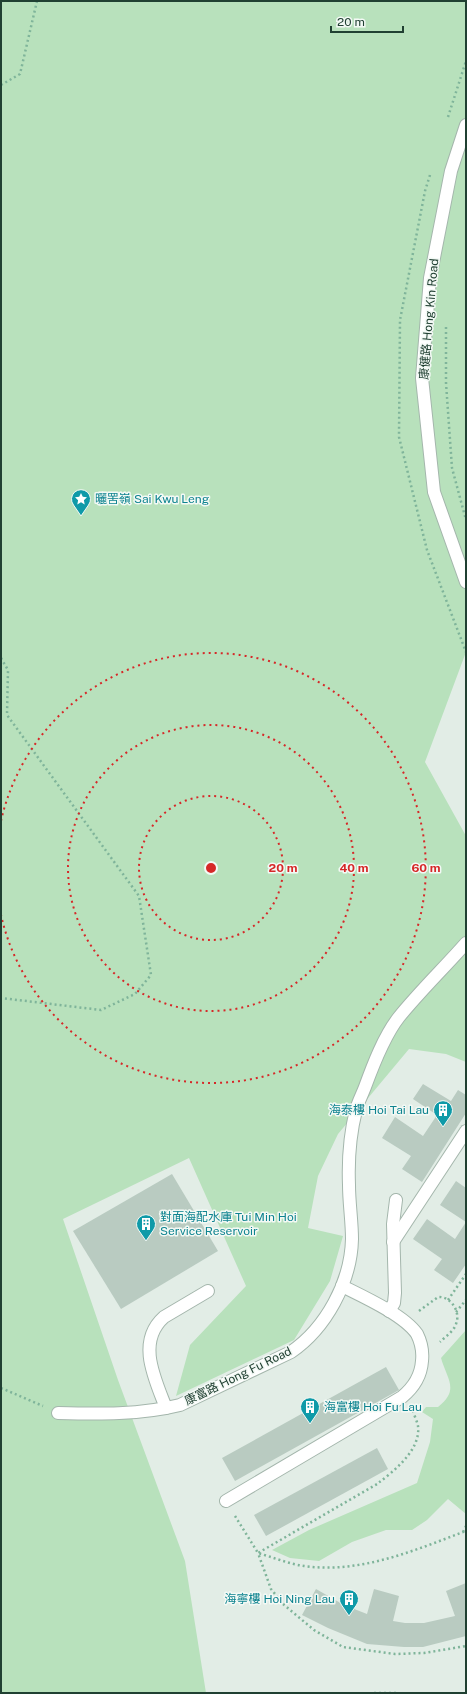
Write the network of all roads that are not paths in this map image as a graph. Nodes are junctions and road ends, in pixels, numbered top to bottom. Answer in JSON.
{"nodes":[{"id":1,"x":466,"y":125,"type":"edge"},
{"id":2,"x":466,"y":582,"type":"edge"},
{"id":3,"x":466,"y":943,"type":"edge"},
{"id":4,"x":466,"y":1131,"type":"edge"},
{"id":5,"x":396,"y":1200,"type":"dead end"},
{"id":6,"x":393,"y":1242,"type":"junction"},
{"id":7,"x":342,"y":1286,"type":"junction"},
{"id":8,"x":208,"y":1291,"type":"dead end"},
{"id":9,"x":389,"y":1311,"type":"junction"},
{"id":10,"x":166,"y":1408,"type":"junction"},
{"id":11,"x":58,"y":1413,"type":"road end"},
{"id":12,"x":226,"y":1501,"type":"road end"}],
"edges":[{"from":1,"to":2,"type":"street","name":"康健路 Hong Kin Road"},
{"from":3,"to":7,"type":"street","name":"康富路 Hong Fu Road"},
{"from":4,"to":6,"type":"street"},
{"from":5,"to":6,"type":"street"},
{"from":6,"to":9,"type":"street"},
{"from":7,"to":9,"type":"street"},
{"from":7,"to":10,"type":"street","name":"康富路 Hong Fu Road"},
{"from":8,"to":10,"type":"street"},
{"from":9,"to":12,"type":"street"},
{"from":10,"to":11,"type":"street","name":"康富路 Hong Fu Road"}]}
